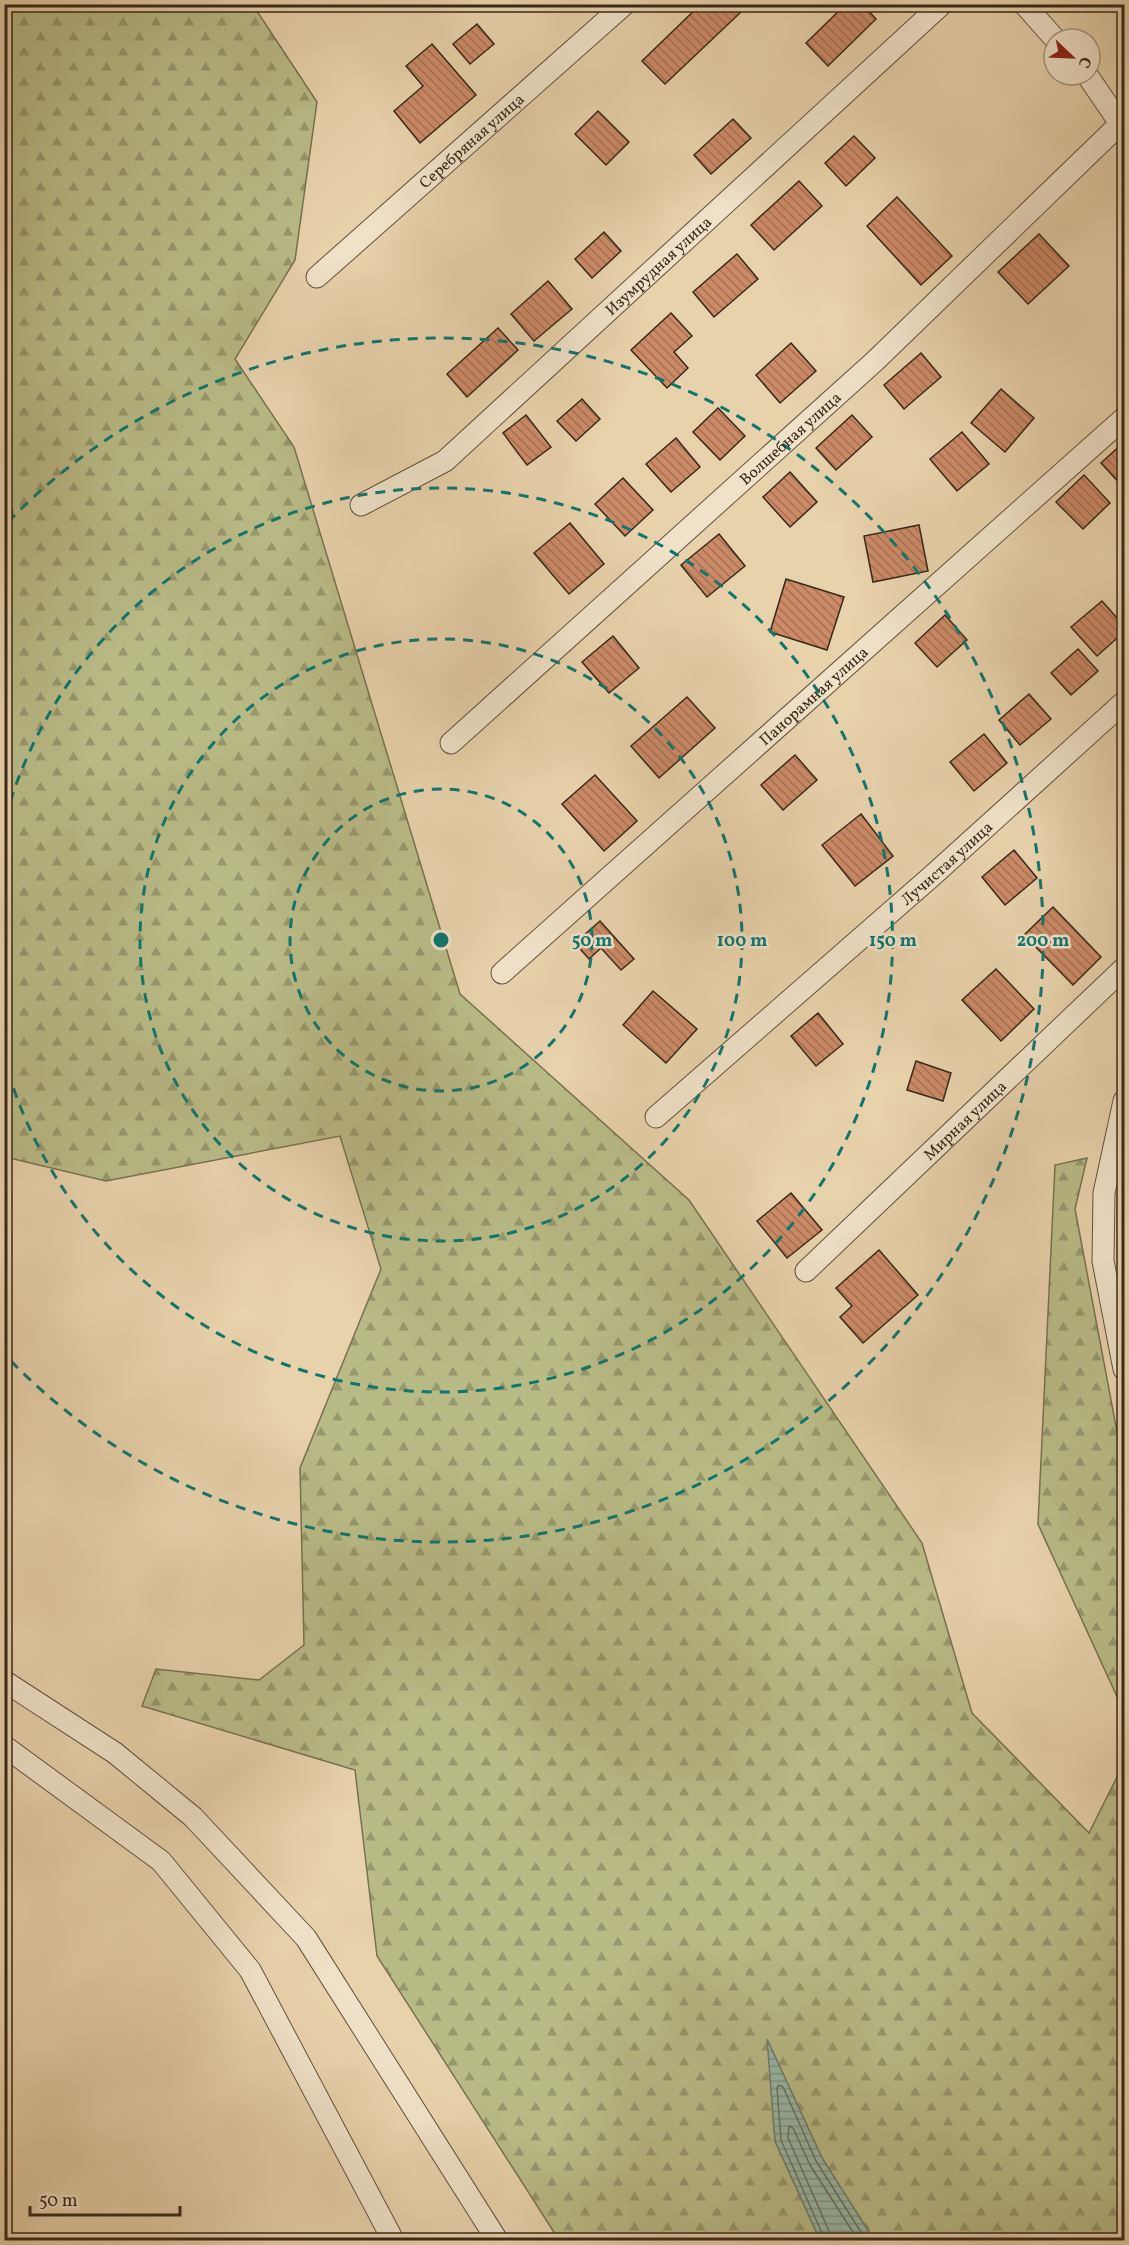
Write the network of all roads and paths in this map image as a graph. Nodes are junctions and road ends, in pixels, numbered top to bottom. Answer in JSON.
{"nodes":[{"id":1,"x":625,"y":4,"type":"edge"},
{"id":2,"x":942,"y":4,"type":"edge"},
{"id":3,"x":1024,"y":4,"type":"edge"},
{"id":4,"x":1044,"y":27,"type":"edge"},
{"id":5,"x":1095,"y":87,"type":"edge"},
{"id":6,"x":1123,"y":126,"type":"edge"},
{"id":7,"x":317,"y":277,"type":"dead end"},
{"id":8,"x":1125,"y":418,"type":"edge"},
{"id":9,"x":361,"y":506,"type":"dead end"},
{"id":10,"x":1125,"y":702,"type":"edge"},
{"id":11,"x":451,"y":743,"type":"dead end"},
{"id":12,"x":1125,"y":968,"type":"edge"},
{"id":13,"x":502,"y":973,"type":"dead end"},
{"id":14,"x":1125,"y":1101,"type":"edge"},
{"id":15,"x":656,"y":1117,"type":"dead end"},
{"id":16,"x":806,"y":1271,"type":"dead end"},
{"id":17,"x":1125,"y":1369,"type":"edge"},
{"id":18,"x":4,"y":1681,"type":"edge"},
{"id":19,"x":4,"y":1746,"type":"edge"},
{"id":20,"x":393,"y":2241,"type":"edge"},
{"id":21,"x":497,"y":2241,"type":"edge"}],
"edges":[{"from":1,"to":7,"type":"street","name":"Серебряная улица"},
{"from":2,"to":9,"type":"street","name":"Изумрудная улица"},
{"from":3,"to":4,"type":"street"},
{"from":5,"to":6,"type":"street"},
{"from":6,"to":11,"type":"street","name":"Волшебная улица"},
{"from":8,"to":13,"type":"street","name":"Панорамная улица"},
{"from":10,"to":15,"type":"street","name":"Лучистая улица"},
{"from":12,"to":16,"type":"street","name":"Мирная улица"},
{"from":14,"to":17,"type":"street"},
{"from":18,"to":21,"type":"street"},
{"from":19,"to":20,"type":"street"}]}
